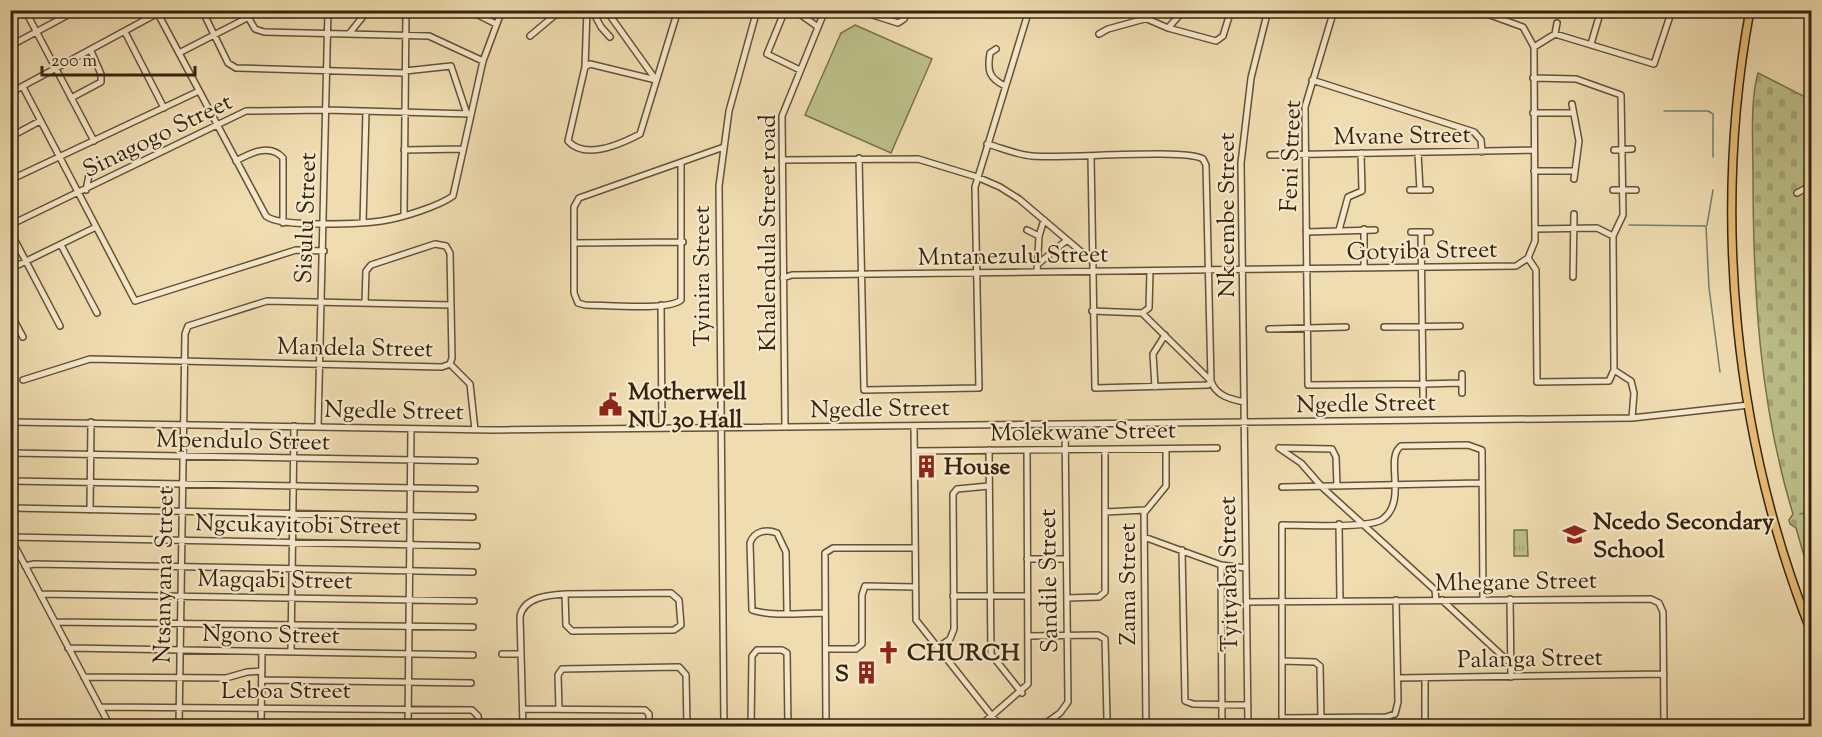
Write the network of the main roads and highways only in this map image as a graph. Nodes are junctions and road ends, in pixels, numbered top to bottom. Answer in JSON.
{"nodes":[{"id":1,"x":1750,"y":10,"type":"edge"},
{"id":2,"x":1812,"y":634,"type":"edge"}],
"edges":[{"from":1,"to":2,"type":"main road"}]}
